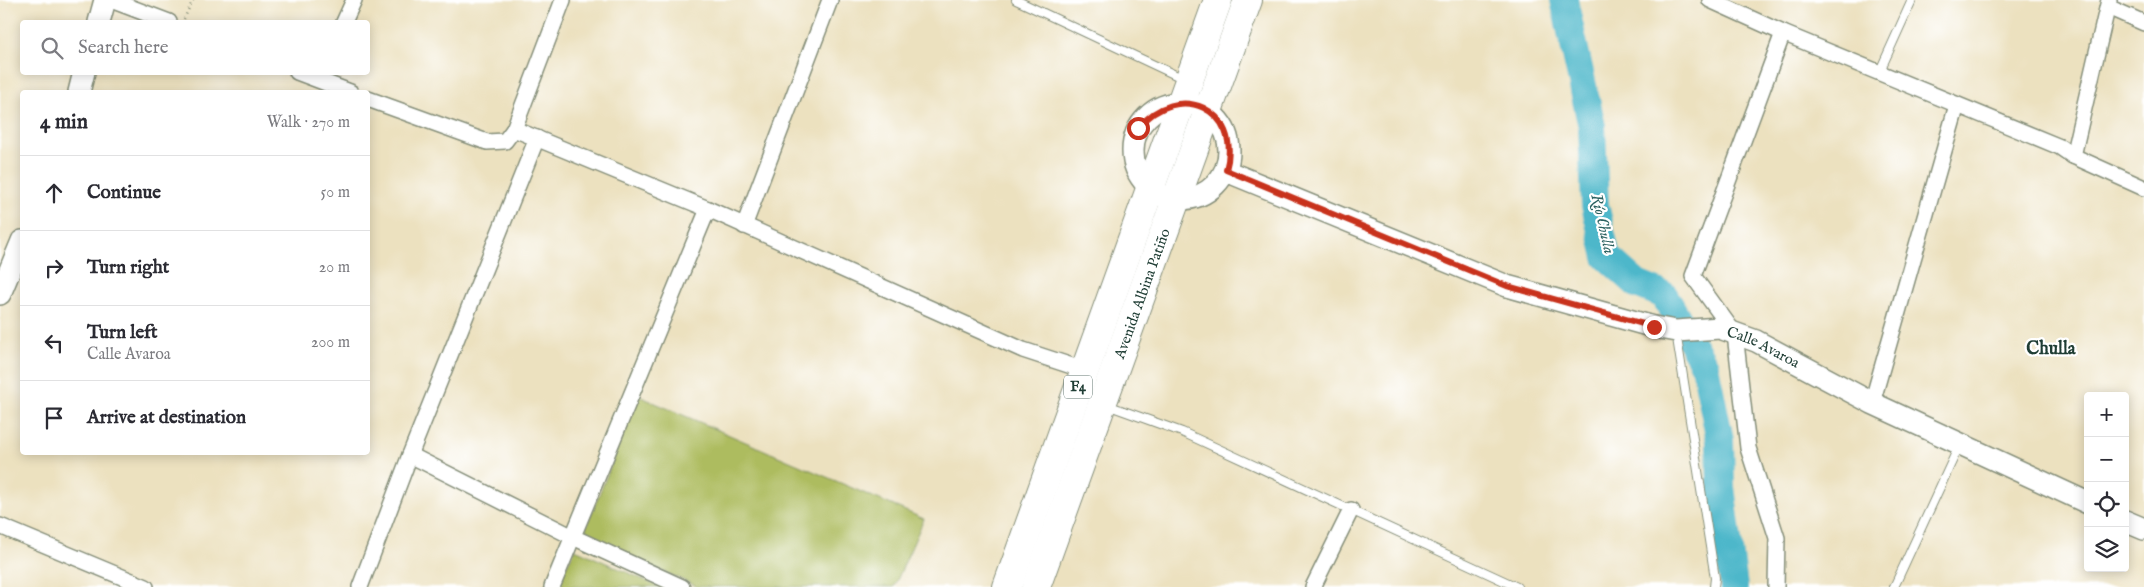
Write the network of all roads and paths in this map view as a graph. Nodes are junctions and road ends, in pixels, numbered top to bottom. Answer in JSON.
{"nodes":[{"id":1,"x":105,"y":0,"type":"edge"},
{"id":2,"x":112,"y":0,"type":"edge"},
{"id":3,"x":193,"y":0,"type":"edge"},
{"id":4,"x":354,"y":0,"type":"edge"},
{"id":5,"x":564,"y":0,"type":"edge"},
{"id":6,"x":830,"y":0,"type":"edge"},
{"id":7,"x":1016,"y":0,"type":"edge"},
{"id":8,"x":1218,"y":0,"type":"edge"},
{"id":9,"x":1248,"y":0,"type":"edge"},
{"id":10,"x":1710,"y":0,"type":"edge"},
{"id":11,"x":1912,"y":0,"type":"edge"},
{"id":12,"x":2108,"y":3,"type":"edge"},
{"id":13,"x":99,"y":20,"type":"edge"},
{"id":14,"x":164,"y":20,"type":"edge"},
{"id":15,"x":183,"y":20,"type":"edge"},
{"id":16,"x":345,"y":20,"type":"edge"},
{"id":17,"x":2144,"y":23,"type":"edge"},
{"id":18,"x":1783,"y":34,"type":"junction"},
{"id":19,"x":1879,"y":73,"type":"junction"},
{"id":20,"x":83,"y":75,"type":"edge"},
{"id":21,"x":319,"y":76,"type":"edge"},
{"id":22,"x":79,"y":90,"type":"edge"},
{"id":23,"x":346,"y":90,"type":"edge"},
{"id":24,"x":1184,"y":92,"type":"junction"},
{"id":25,"x":370,"y":100,"type":"edge"},
{"id":26,"x":1957,"y":106,"type":"junction"},
{"id":27,"x":1208,"y":111,"type":"junction"},
{"id":28,"x":514,"y":129,"type":"junction"},
{"id":29,"x":537,"y":138,"type":"junction"},
{"id":30,"x":2073,"y":156,"type":"junction"},
{"id":31,"x":1226,"y":170,"type":"junction"},
{"id":32,"x":1150,"y":187,"type":"junction"},
{"id":33,"x":2144,"y":188,"type":"edge"},
{"id":34,"x":1176,"y":198,"type":"junction"},
{"id":35,"x":708,"y":209,"type":"junction"},
{"id":36,"x":744,"y":226,"type":"junction"},
{"id":37,"x":20,"y":246,"type":"edge"},
{"id":38,"x":0,"y":294,"type":"edge"},
{"id":39,"x":1677,"y":331,"type":"junction"},
{"id":40,"x":1735,"y":334,"type":"junction"},
{"id":41,"x":1084,"y":370,"type":"junction"},
{"id":42,"x":1103,"y":403,"type":"junction"},
{"id":43,"x":1872,"y":404,"type":"junction"},
{"id":44,"x":1960,"y":444,"type":"junction"},
{"id":45,"x":410,"y":455,"type":"junction"},
{"id":46,"x":2084,"y":501,"type":"edge"},
{"id":47,"x":1351,"y":510,"type":"junction"},
{"id":48,"x":2129,"y":523,"type":"edge"},
{"id":49,"x":0,"y":526,"type":"edge"},
{"id":50,"x":2144,"y":529,"type":"edge"},
{"id":51,"x":573,"y":537,"type":"junction"},
{"id":52,"x":146,"y":587,"type":"edge"},
{"id":53,"x":360,"y":587,"type":"edge"},
{"id":54,"x":552,"y":587,"type":"edge"},
{"id":55,"x":682,"y":587,"type":"edge"},
{"id":56,"x":1006,"y":587,"type":"edge"},
{"id":57,"x":1036,"y":587,"type":"edge"},
{"id":58,"x":1313,"y":587,"type":"edge"},
{"id":59,"x":1517,"y":587,"type":"edge"},
{"id":60,"x":1714,"y":587,"type":"edge"},
{"id":61,"x":1776,"y":587,"type":"edge"},
{"id":62,"x":1894,"y":587,"type":"edge"}],
"edges":[{"from":1,"to":13,"type":"main road"},
{"from":2,"to":14,"type":"street"},
{"from":3,"to":15,"type":"path"},
{"from":4,"to":16,"type":"street"},
{"from":5,"to":28,"type":"street"},
{"from":6,"to":36,"type":"street"},
{"from":7,"to":24,"type":"lane"},
{"from":8,"to":24,"type":"highway","name":"Avenida Albina Patiño","number":"F4"},
{"from":9,"to":27,"type":"highway","name":"Avenida Albina Patiño","number":"F4"},
{"from":10,"to":18,"type":"street"},
{"from":11,"to":19,"type":"lane"},
{"from":12,"to":17,"type":"street"},
{"from":12,"to":30,"type":"street"},
{"from":18,"to":19,"type":"street"},
{"from":18,"to":40,"type":"street"},
{"from":19,"to":26,"type":"street"},
{"from":20,"to":22,"type":"main road"},
{"from":21,"to":23,"type":"street"},
{"from":24,"to":27,"type":"main road"},
{"from":24,"to":32,"type":"highway","name":"Avenida Albina Patiño","number":"F4"},
{"from":25,"to":28,"type":"street"},
{"from":26,"to":30,"type":"street"},
{"from":26,"to":43,"type":"street"},
{"from":27,"to":31,"type":"main road"},
{"from":27,"to":34,"type":"highway","name":"Avenida Albina Patiño","number":"F4"},
{"from":28,"to":29,"type":"street"},
{"from":29,"to":35,"type":"street"},
{"from":29,"to":45,"type":"street"},
{"from":30,"to":33,"type":"street"},
{"from":31,"to":34,"type":"main road"},
{"from":31,"to":39,"type":"main road","name":"Calle Avaroa"},
{"from":32,"to":34,"type":"main road"},
{"from":32,"to":41,"type":"highway","name":"Avenida Albina Patiño","number":"F4"},
{"from":34,"to":42,"type":"highway","name":"Avenida Albina Patiño","number":"F4"},
{"from":35,"to":36,"type":"street"},
{"from":35,"to":51,"type":"street"},
{"from":36,"to":41,"type":"street"},
{"from":37,"to":38,"type":"main road"},
{"from":39,"to":40,"type":"main road","name":"Calle Avaroa"},
{"from":39,"to":60,"type":"lane"},
{"from":40,"to":43,"type":"main road","name":"Calle Avaroa"},
{"from":40,"to":61,"type":"street"},
{"from":41,"to":56,"type":"highway","name":"Avenida Albina Patiño","number":"F4"},
{"from":42,"to":47,"type":"lane"},
{"from":42,"to":57,"type":"highway","name":"Avenida Albina Patiño","number":"F4"},
{"from":43,"to":44,"type":"main road","name":"Calle Avaroa"},
{"from":44,"to":46,"type":"main road","name":"Calle Avaroa"},
{"from":44,"to":62,"type":"lane"},
{"from":45,"to":51,"type":"street"},
{"from":45,"to":53,"type":"street"},
{"from":47,"to":58,"type":"street"},
{"from":47,"to":59,"type":"lane"},
{"from":48,"to":50,"type":"main road"},
{"from":49,"to":52,"type":"street"},
{"from":51,"to":54,"type":"street"},
{"from":51,"to":55,"type":"street"}]}
